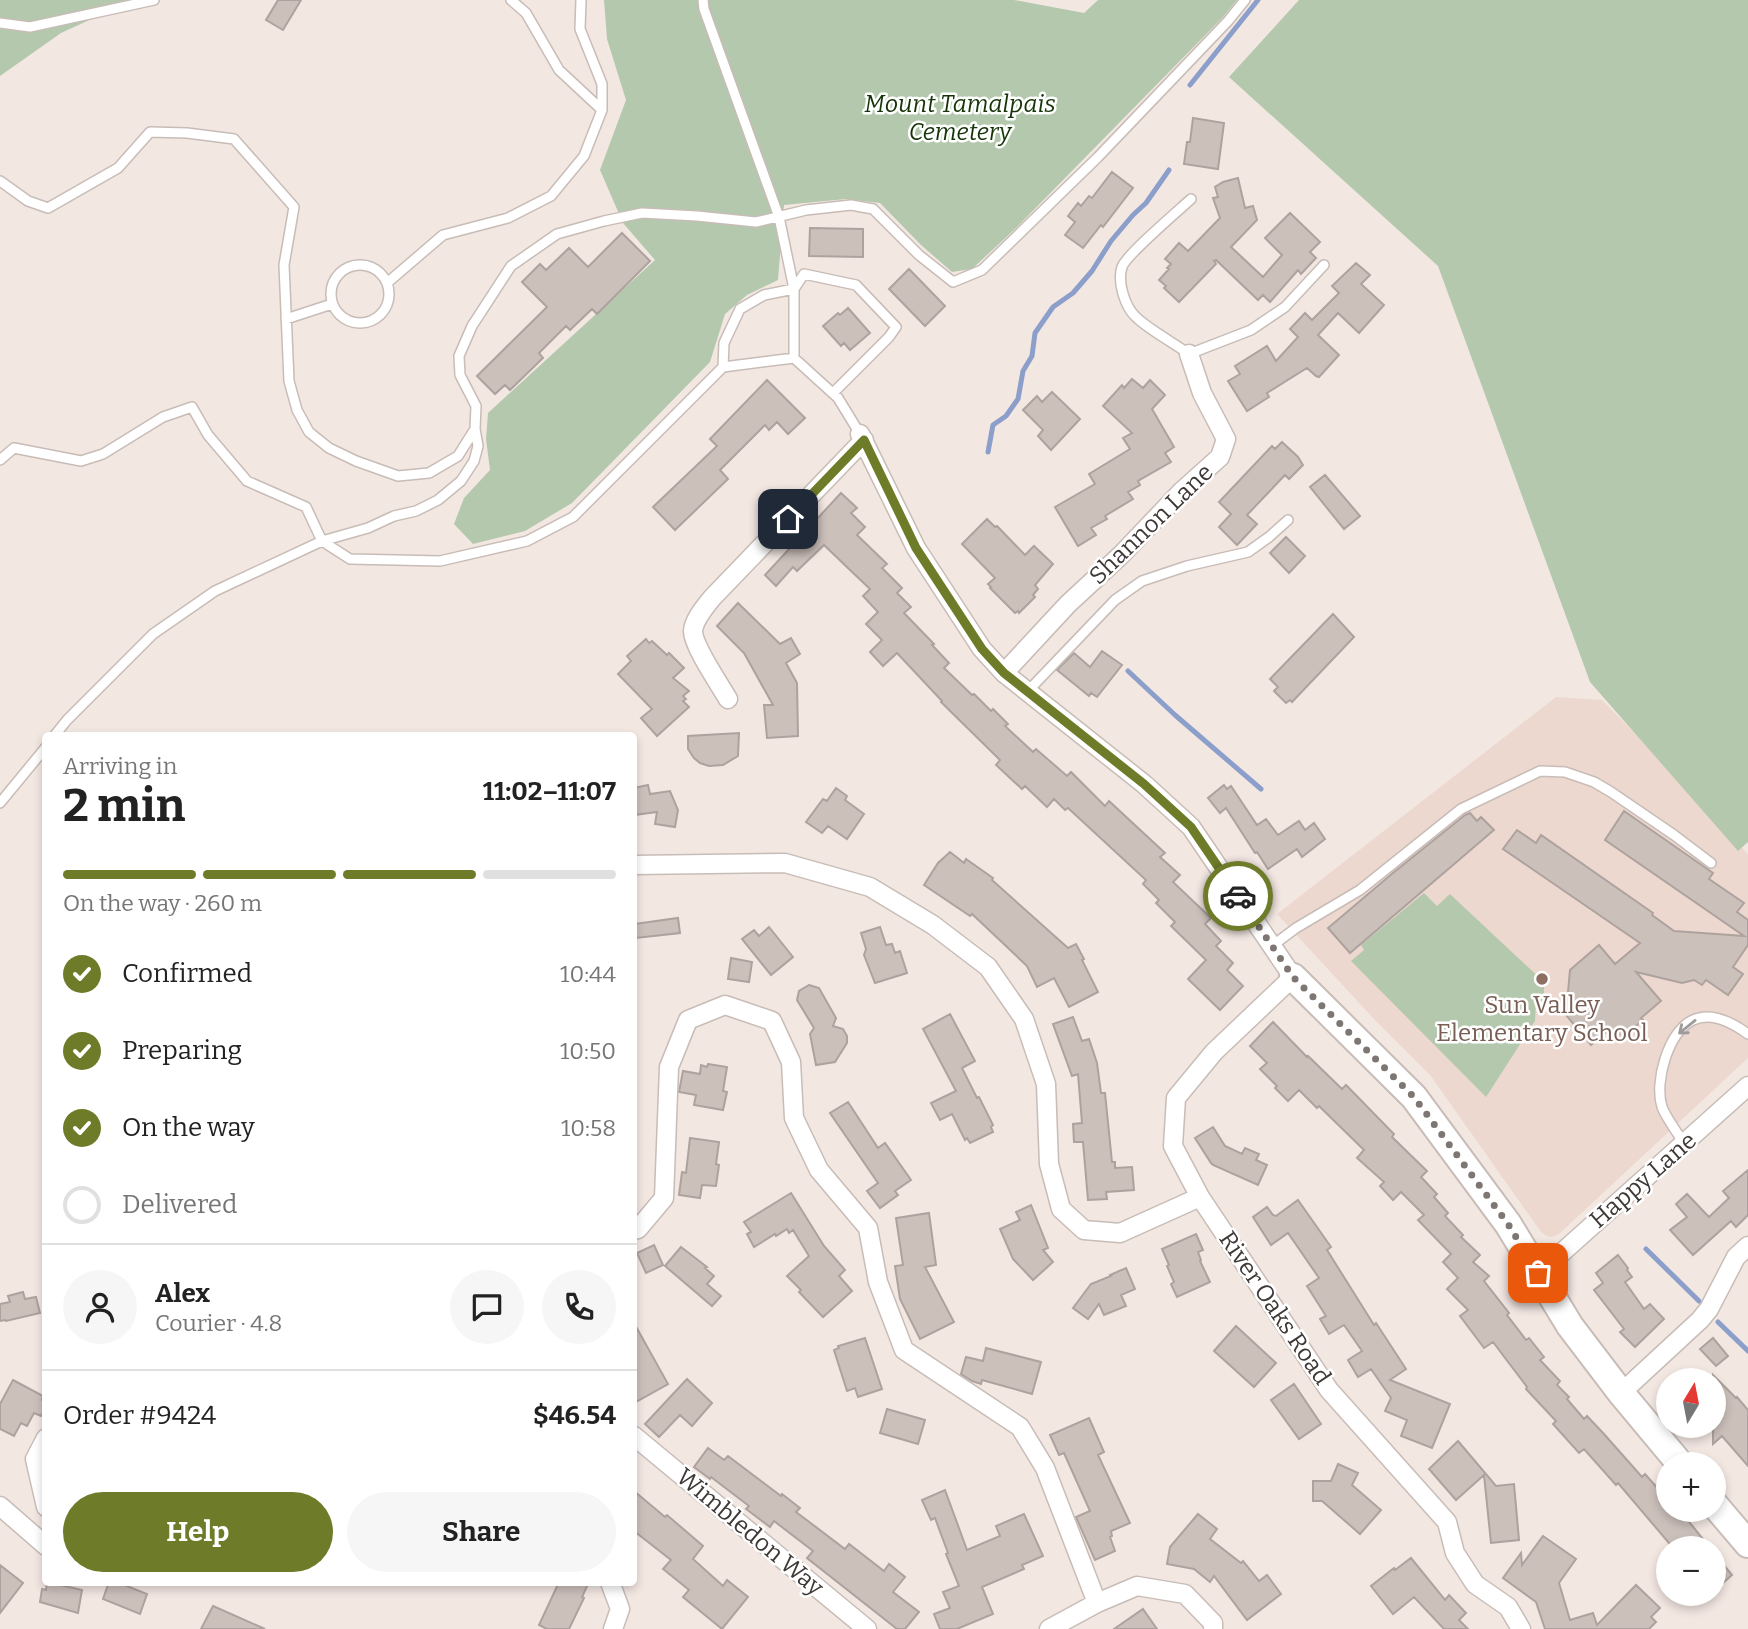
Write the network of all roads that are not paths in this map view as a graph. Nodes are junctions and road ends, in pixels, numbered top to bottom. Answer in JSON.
{"nodes":[{"id":1,"x":154,"y":0,"type":"edge"},
{"id":2,"x":511,"y":0,"type":"edge"},
{"id":3,"x":581,"y":0,"type":"edge"},
{"id":4,"x":703,"y":0,"type":"edge"},
{"id":5,"x":1245,"y":0,"type":"edge"},
{"id":6,"x":0,"y":23,"type":"edge"},
{"id":7,"x":602,"y":110,"type":"junction"},
{"id":8,"x":0,"y":181,"type":"edge"},
{"id":9,"x":1191,"y":199,"type":"dead end"},
{"id":10,"x":779,"y":217,"type":"junction"},
{"id":11,"x":1324,"y":265,"type":"dead end"},
{"id":12,"x":387,"y":284,"type":"junction"},
{"id":13,"x":794,"y":289,"type":"junction"},
{"id":14,"x":332,"y":304,"type":"junction"},
{"id":15,"x":286,"y":319,"type":"junction"},
{"id":16,"x":1189,"y":354,"type":"junction"},
{"id":17,"x":794,"y":358,"type":"junction"},
{"id":18,"x":723,"y":367,"type":"junction"},
{"id":19,"x":833,"y":393,"type":"junction"},
{"id":20,"x":475,"y":429,"type":"junction"},
{"id":21,"x":862,"y":437,"type":"junction"},
{"id":22,"x":0,"y":460,"type":"edge"},
{"id":23,"x":1287,"y":520,"type":"dead end"},
{"id":24,"x":322,"y":541,"type":"junction"},
{"id":25,"x":1004,"y":673,"type":"junction"},
{"id":26,"x":1028,"y":691,"type":"junction"},
{"id":27,"x":728,"y":699,"type":"dead end"},
{"id":28,"x":57,"y":732,"type":"edge"},
{"id":29,"x":42,"y":752,"type":"edge"},
{"id":30,"x":0,"y":803,"type":"edge"},
{"id":31,"x":1711,"y":863,"type":"dead end"},
{"id":32,"x":637,"y":864,"type":"edge"},
{"id":33,"x":1272,"y":946,"type":"junction"},
{"id":34,"x":1293,"y":977,"type":"junction"},
{"id":35,"x":1748,"y":1034,"type":"edge"},
{"id":36,"x":1748,"y":1086,"type":"edge"},
{"id":37,"x":1684,"y":1144,"type":"junction"},
{"id":38,"x":1200,"y":1197,"type":"junction"},
{"id":39,"x":637,"y":1228,"type":"edge"},
{"id":40,"x":1748,"y":1246,"type":"edge"},
{"id":41,"x":1538,"y":1273,"type":"junction"},
{"id":42,"x":1620,"y":1393,"type":"junction"},
{"id":43,"x":637,"y":1438,"type":"edge"},
{"id":44,"x":42,"y":1445,"type":"edge"},
{"id":45,"x":1670,"y":1452,"type":"edge"},
{"id":46,"x":42,"y":1491,"type":"edge"},
{"id":47,"x":0,"y":1506,"type":"edge"},
{"id":48,"x":1726,"y":1518,"type":"edge"},
{"id":49,"x":42,"y":1543,"type":"edge"},
{"id":50,"x":1748,"y":1544,"type":"edge"},
{"id":51,"x":611,"y":1586,"type":"edge"},
{"id":52,"x":1097,"y":1603,"type":"junction"},
{"id":53,"x":614,"y":1629,"type":"edge"},
{"id":54,"x":867,"y":1629,"type":"edge"},
{"id":55,"x":1049,"y":1629,"type":"edge"},
{"id":56,"x":1213,"y":1629,"type":"edge"},
{"id":57,"x":1521,"y":1629,"type":"edge"}],
"edges":[{"from":1,"to":6,"type":"lane"},
{"from":2,"to":7,"type":"lane"},
{"from":3,"to":7,"type":"lane"},
{"from":4,"to":10,"type":"lane"},
{"from":5,"to":10,"type":"lane"},
{"from":7,"to":12,"type":"lane"},
{"from":8,"to":15,"type":"lane"},
{"from":9,"to":16,"type":"lane"},
{"from":10,"to":13,"type":"lane"},
{"from":10,"to":20,"type":"lane"},
{"from":11,"to":16,"type":"lane"},
{"from":12,"to":14,"type":"lane"},
{"from":12,"to":14,"type":"lane"},
{"from":13,"to":17,"type":"lane"},
{"from":13,"to":18,"type":"lane"},
{"from":13,"to":19,"type":"lane"},
{"from":14,"to":15,"type":"lane"},
{"from":15,"to":20,"type":"lane"},
{"from":16,"to":25,"type":"street","name":"Shannon Lane"},
{"from":17,"to":18,"type":"lane"},
{"from":17,"to":19,"type":"lane"},
{"from":18,"to":24,"type":"lane"},
{"from":19,"to":21,"type":"lane"},
{"from":20,"to":24,"type":"lane"},
{"from":21,"to":25,"type":"street"},
{"from":21,"to":27,"type":"street"},
{"from":22,"to":24,"type":"lane"},
{"from":23,"to":26,"type":"lane"},
{"from":24,"to":28,"type":"lane"},
{"from":25,"to":26,"type":"street"},
{"from":26,"to":33,"type":"street"},
{"from":29,"to":30,"type":"lane"},
{"from":31,"to":33,"type":"lane"},
{"from":32,"to":38,"type":"street"},
{"from":33,"to":34,"type":"street"},
{"from":34,"to":38,"type":"street","name":"River Oaks Road"},
{"from":34,"to":41,"type":"street"},
{"from":35,"to":37,"type":"lane","one_way":true},
{"from":36,"to":37,"type":"street","name":"Happy Lane"},
{"from":37,"to":41,"type":"street","name":"Happy Lane"},
{"from":38,"to":57,"type":"street","name":"River Oaks Road"},
{"from":39,"to":52,"type":"street"},
{"from":40,"to":42,"type":"street"},
{"from":41,"to":42,"type":"street"},
{"from":42,"to":45,"type":"street"},
{"from":43,"to":54,"type":"street","name":"Wimbledon Way"},
{"from":44,"to":46,"type":"street"},
{"from":47,"to":49,"type":"street"},
{"from":48,"to":50,"type":"street"},
{"from":51,"to":53,"type":"street"},
{"from":52,"to":55,"type":"street"},
{"from":52,"to":56,"type":"street"}]}
